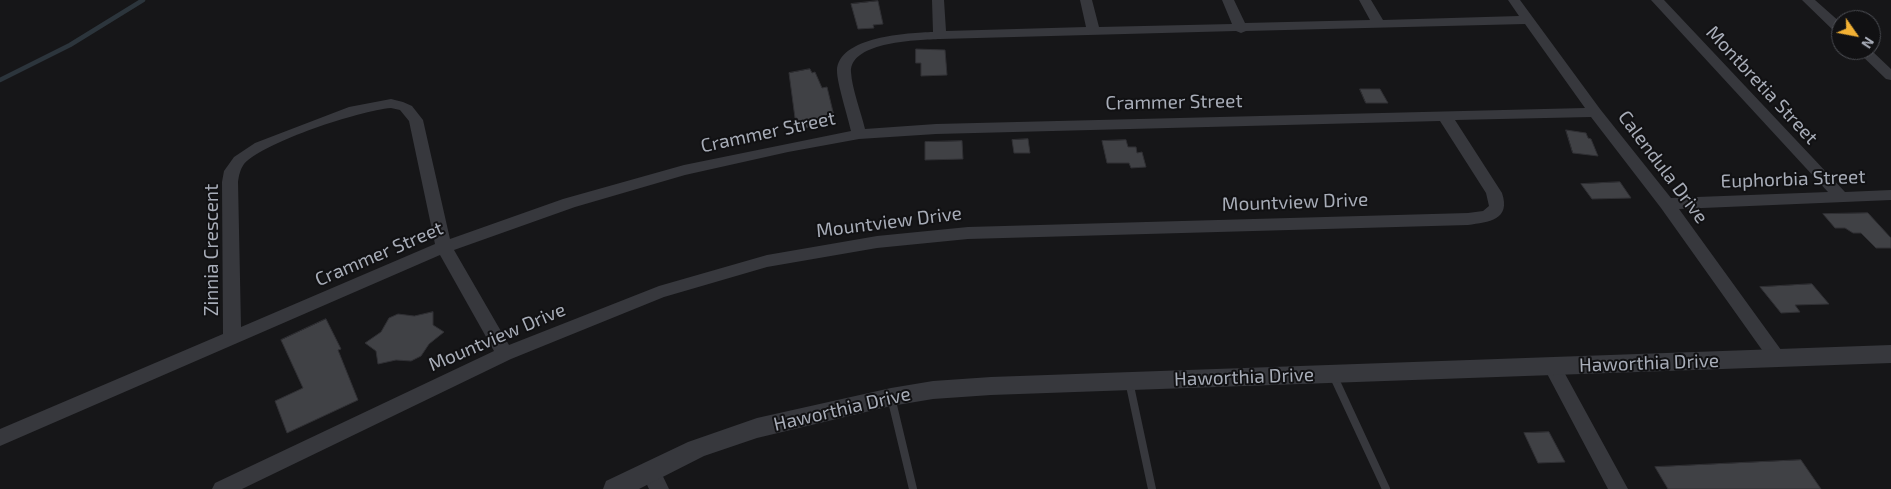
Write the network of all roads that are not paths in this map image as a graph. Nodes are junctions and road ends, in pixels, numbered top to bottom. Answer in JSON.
{"nodes":[{"id":1,"x":938,"y":0,"type":"edge"},
{"id":2,"x":1086,"y":0,"type":"edge"},
{"id":3,"x":1228,"y":0,"type":"edge"},
{"id":4,"x":1365,"y":0,"type":"edge"},
{"id":5,"x":1514,"y":0,"type":"edge"},
{"id":6,"x":1657,"y":0,"type":"edge"},
{"id":7,"x":1808,"y":0,"type":"edge"},
{"id":8,"x":1529,"y":20,"type":"junction"},
{"id":9,"x":1831,"y":21,"type":"edge"},
{"id":10,"x":1379,"y":25,"type":"junction"},
{"id":11,"x":1240,"y":28,"type":"junction"},
{"id":12,"x":1094,"y":32,"type":"junction"},
{"id":13,"x":940,"y":35,"type":"junction"},
{"id":14,"x":1874,"y":60,"type":"edge"},
{"id":15,"x":1891,"y":76,"type":"edge"},
{"id":16,"x":1596,"y":112,"type":"junction"},
{"id":17,"x":1444,"y":115,"type":"junction"},
{"id":18,"x":859,"y":134,"type":"junction"},
{"id":19,"x":1891,"y":195,"type":"edge"},
{"id":20,"x":1840,"y":197,"type":"junction"},
{"id":21,"x":1667,"y":204,"type":"junction"},
{"id":22,"x":444,"y":247,"type":"junction"},
{"id":23,"x":232,"y":337,"type":"junction"},
{"id":24,"x":504,"y":354,"type":"junction"},
{"id":25,"x":1891,"y":354,"type":"edge"},
{"id":26,"x":1778,"y":359,"type":"junction"},
{"id":27,"x":1552,"y":366,"type":"junction"},
{"id":28,"x":1333,"y":374,"type":"junction"},
{"id":29,"x":1129,"y":381,"type":"junction"},
{"id":30,"x":891,"y":396,"type":"junction"},
{"id":31,"x":0,"y":438,"type":"edge"},
{"id":32,"x":655,"y":480,"type":"edge"},
{"id":33,"x":233,"y":486,"type":"edge"},
{"id":34,"x":615,"y":489,"type":"edge"},
{"id":35,"x":913,"y":489,"type":"edge"},
{"id":36,"x":1152,"y":489,"type":"edge"},
{"id":37,"x":1386,"y":489,"type":"edge"},
{"id":38,"x":1618,"y":489,"type":"edge"}],
"edges":[{"from":1,"to":13,"type":"street"},
{"from":2,"to":12,"type":"street"},
{"from":3,"to":11,"type":"street"},
{"from":4,"to":10,"type":"street"},
{"from":5,"to":8,"type":"street","name":"Calendula Drive"},
{"from":6,"to":20,"type":"street","name":"Montbretia Street"},
{"from":7,"to":9,"type":"street"},
{"from":8,"to":10,"type":"street"},
{"from":8,"to":16,"type":"street","name":"Calendula Drive"},
{"from":10,"to":11,"type":"street"},
{"from":11,"to":12,"type":"street"},
{"from":12,"to":13,"type":"street"},
{"from":13,"to":18,"type":"street"},
{"from":14,"to":15,"type":"street"},
{"from":16,"to":17,"type":"street","name":"Crammer Street"},
{"from":16,"to":21,"type":"street","name":"Calendula Drive"},
{"from":17,"to":18,"type":"street","name":"Crammer Street"},
{"from":17,"to":24,"type":"street","name":"Mountview Drive"},
{"from":18,"to":22,"type":"street","name":"Crammer Street"},
{"from":19,"to":20,"type":"street","name":"Euphorbia Street"},
{"from":20,"to":21,"type":"street","name":"Euphorbia Street"},
{"from":21,"to":26,"type":"street","name":"Calendula Drive"},
{"from":22,"to":23,"type":"street","name":"Crammer Street"},
{"from":22,"to":23,"type":"street","name":"Zinnia Crescent"},
{"from":22,"to":24,"type":"street","name":"Zinnia Crescent"},
{"from":23,"to":31,"type":"street","name":"Crammer Street"},
{"from":24,"to":33,"type":"street","name":"Mountview Drive"},
{"from":25,"to":26,"type":"street","name":"Haworthia Drive"},
{"from":26,"to":27,"type":"street","name":"Haworthia Drive"},
{"from":27,"to":28,"type":"street","name":"Haworthia Drive"},
{"from":27,"to":38,"type":"street"},
{"from":28,"to":29,"type":"street","name":"Haworthia Drive"},
{"from":28,"to":37,"type":"lane"},
{"from":29,"to":30,"type":"street","name":"Haworthia Drive"},
{"from":29,"to":36,"type":"lane"},
{"from":30,"to":32,"type":"street","name":"Haworthia Drive"},
{"from":30,"to":35,"type":"lane"},
{"from":32,"to":34,"type":"street","name":"Haworthia Drive"}]}
